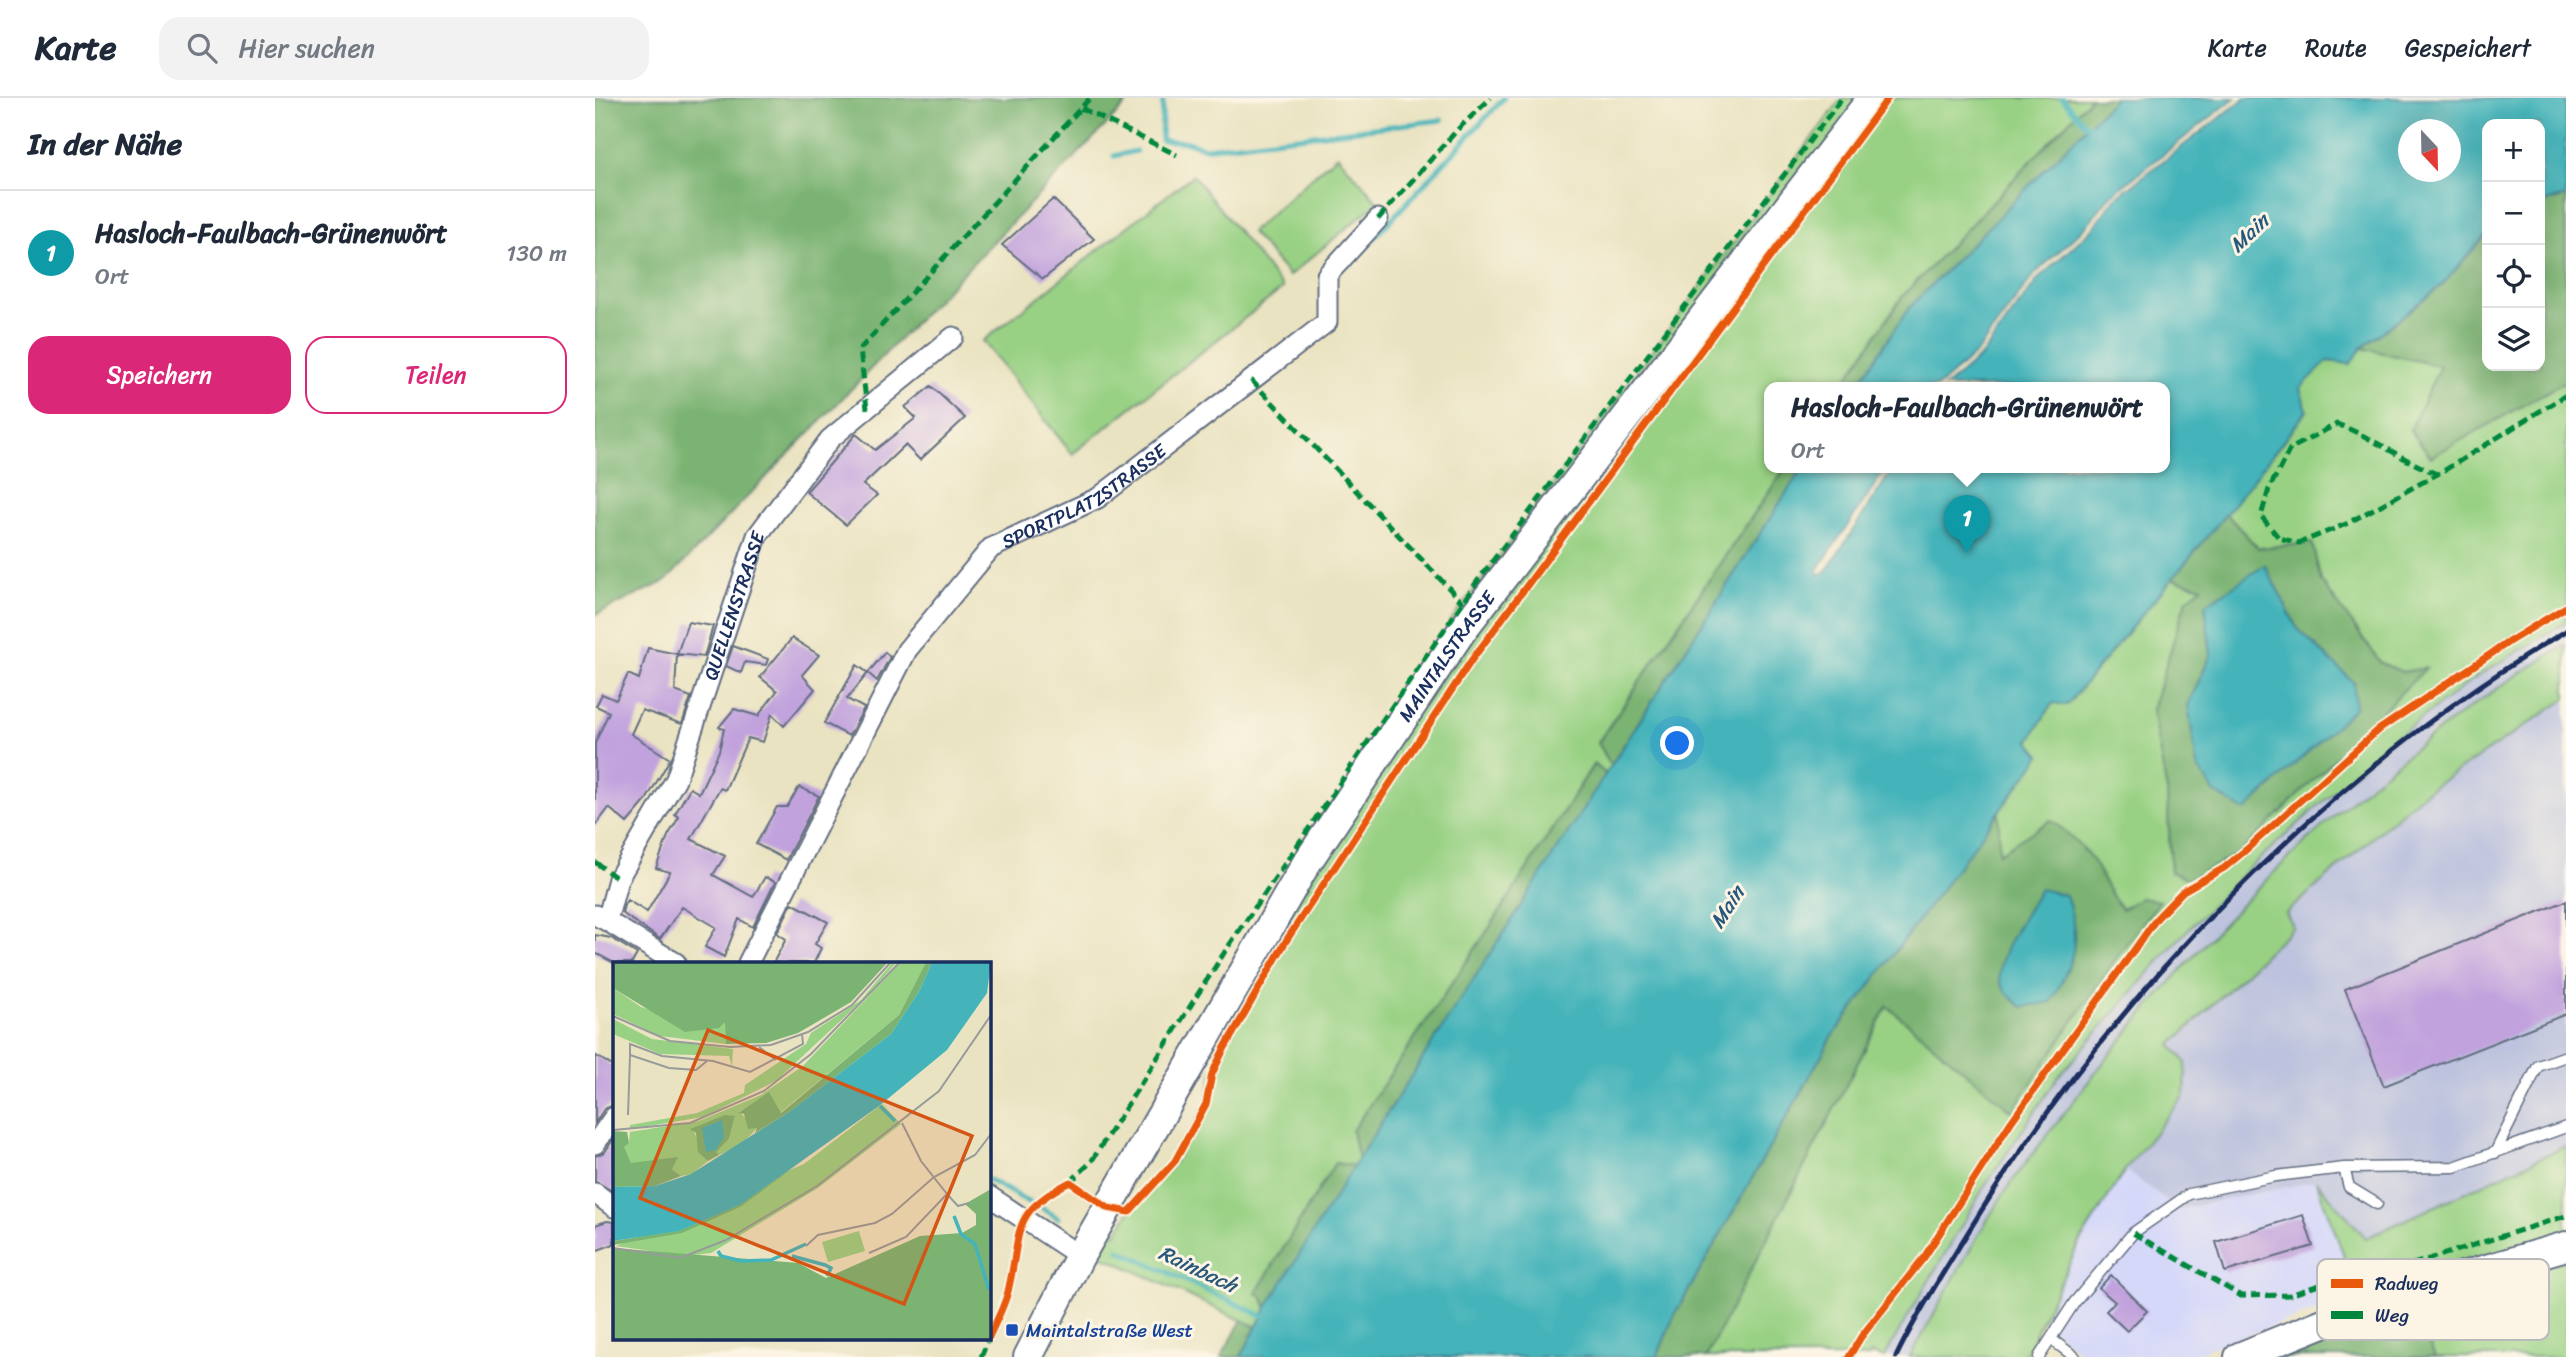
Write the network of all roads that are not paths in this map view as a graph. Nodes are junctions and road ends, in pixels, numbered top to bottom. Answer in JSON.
{"nodes":[{"id":1,"x":1872,"y":98,"type":"edge"},
{"id":2,"x":1378,"y":219,"type":"dead end"},
{"id":3,"x":953,"y":337,"type":"dead end"},
{"id":4,"x":601,"y":918,"type":"edge"},
{"id":5,"x":674,"y":962,"type":"edge"},
{"id":6,"x":749,"y":962,"type":"edge"},
{"id":7,"x":2566,"y":1056,"type":"edge"},
{"id":8,"x":613,"y":1117,"type":"edge"},
{"id":9,"x":2566,"y":1127,"type":"edge"},
{"id":10,"x":595,"y":1144,"type":"edge"},
{"id":11,"x":2495,"y":1153,"type":"junction"},
{"id":12,"x":2344,"y":1168,"type":"junction"},
{"id":13,"x":595,"y":1193,"type":"edge"},
{"id":14,"x":991,"y":1197,"type":"edge"},
{"id":15,"x":2377,"y":1204,"type":"dead end"},
{"id":16,"x":613,"y":1206,"type":"edge"},
{"id":17,"x":2566,"y":1245,"type":"edge"},
{"id":18,"x":1080,"y":1256,"type":"junction"},
{"id":19,"x":2519,"y":1259,"type":"edge"},
{"id":20,"x":2317,"y":1325,"type":"edge"},
{"id":21,"x":2051,"y":1339,"type":"junction"},
{"id":22,"x":1028,"y":1357,"type":"edge"},
{"id":23,"x":2039,"y":1357,"type":"edge"},
{"id":24,"x":2075,"y":1357,"type":"edge"},
{"id":25,"x":2239,"y":1357,"type":"edge"}],
"edges":[{"from":1,"to":18,"type":"main road","name":"MAINTALSTRASSE"},
{"from":2,"to":6,"type":"street","name":"SPORTPLATZSTRASSE"},
{"from":3,"to":4,"type":"street","name":"QUELLENSTRASSE"},
{"from":4,"to":5,"type":"street"},
{"from":7,"to":11,"type":"lane"},
{"from":8,"to":10,"type":"street"},
{"from":9,"to":11,"type":"lane"},
{"from":11,"to":12,"type":"lane"},
{"from":12,"to":15,"type":"lane"},
{"from":12,"to":21,"type":"lane"},
{"from":13,"to":16,"type":"street"},
{"from":14,"to":18,"type":"street"},
{"from":17,"to":19,"type":"main road"},
{"from":18,"to":22,"type":"main road","name":"MAINTALSTRASSE"},
{"from":20,"to":25,"type":"main road"},
{"from":21,"to":23,"type":"lane"},
{"from":21,"to":24,"type":"lane"}]}
